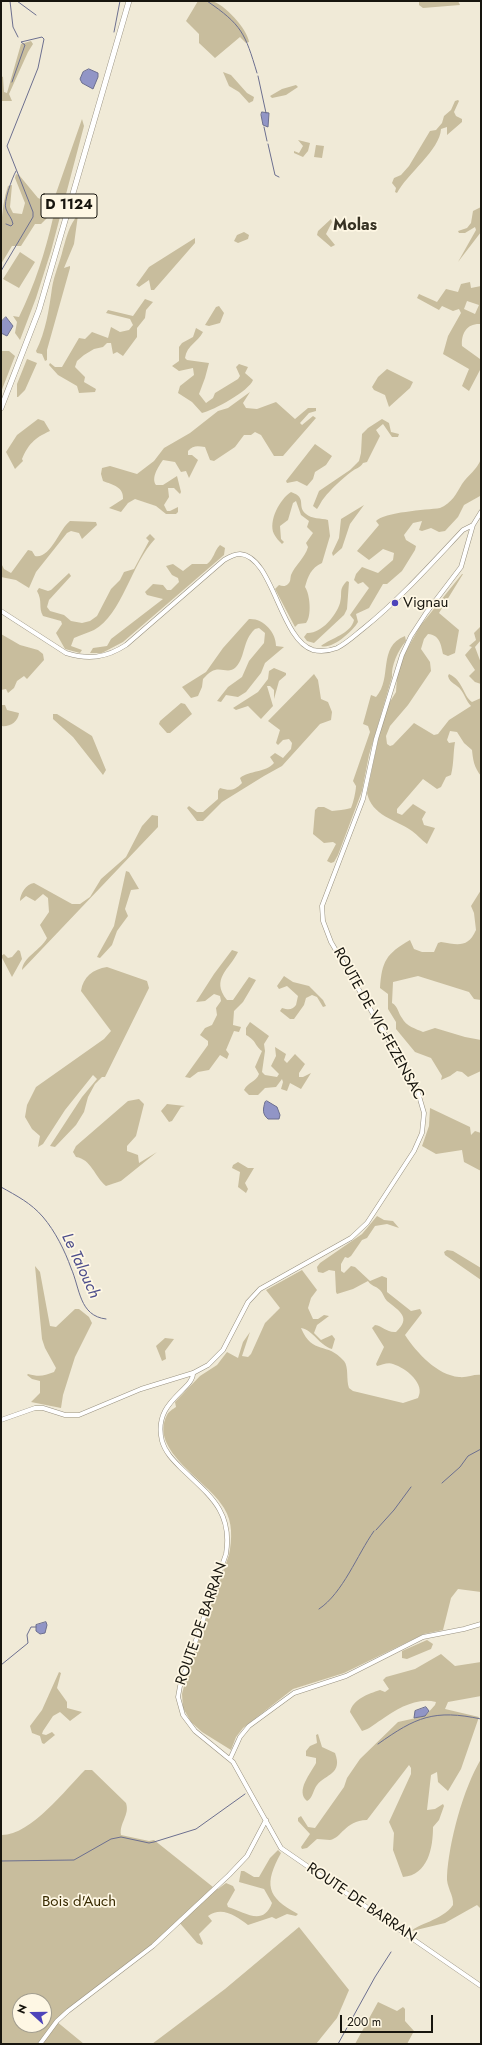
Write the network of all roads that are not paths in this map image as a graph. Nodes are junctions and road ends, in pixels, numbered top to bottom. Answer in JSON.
{"nodes":[{"id":1,"x":129,"y":1,"type":"edge"},
{"id":2,"x":1,"y":408,"type":"edge"},
{"id":3,"x":481,"y":512,"type":"edge"},
{"id":4,"x":473,"y":525,"type":"junction"},
{"id":5,"x":1,"y":611,"type":"edge"},
{"id":6,"x":193,"y":1373,"type":"junction"},
{"id":7,"x":1,"y":1420,"type":"edge"},
{"id":8,"x":481,"y":1624,"type":"edge"},
{"id":9,"x":230,"y":1759,"type":"junction"},
{"id":10,"x":266,"y":1820,"type":"junction"},
{"id":11,"x":481,"y":1986,"type":"edge"},
{"id":12,"x":40,"y":2044,"type":"edge"}],
"edges":[{"from":1,"to":2,"type":"highway","number":"D 1124"},
{"from":3,"to":4,"type":"main road"},
{"from":4,"to":5,"type":"main road"},
{"from":4,"to":6,"type":"main road","name":"ROUTE DE VIC-FEZENSAC"},
{"from":6,"to":7,"type":"main road","name":"ROUTE DE VIC-FEZENSAC"},
{"from":6,"to":9,"type":"main road","name":"ROUTE DE BARRAN"},
{"from":8,"to":9,"type":"main road"},
{"from":9,"to":10,"type":"main road","name":"ROUTE DE BARRAN"},
{"from":10,"to":11,"type":"main road","name":"ROUTE DE BARRAN"},
{"from":10,"to":12,"type":"main road"}]}
